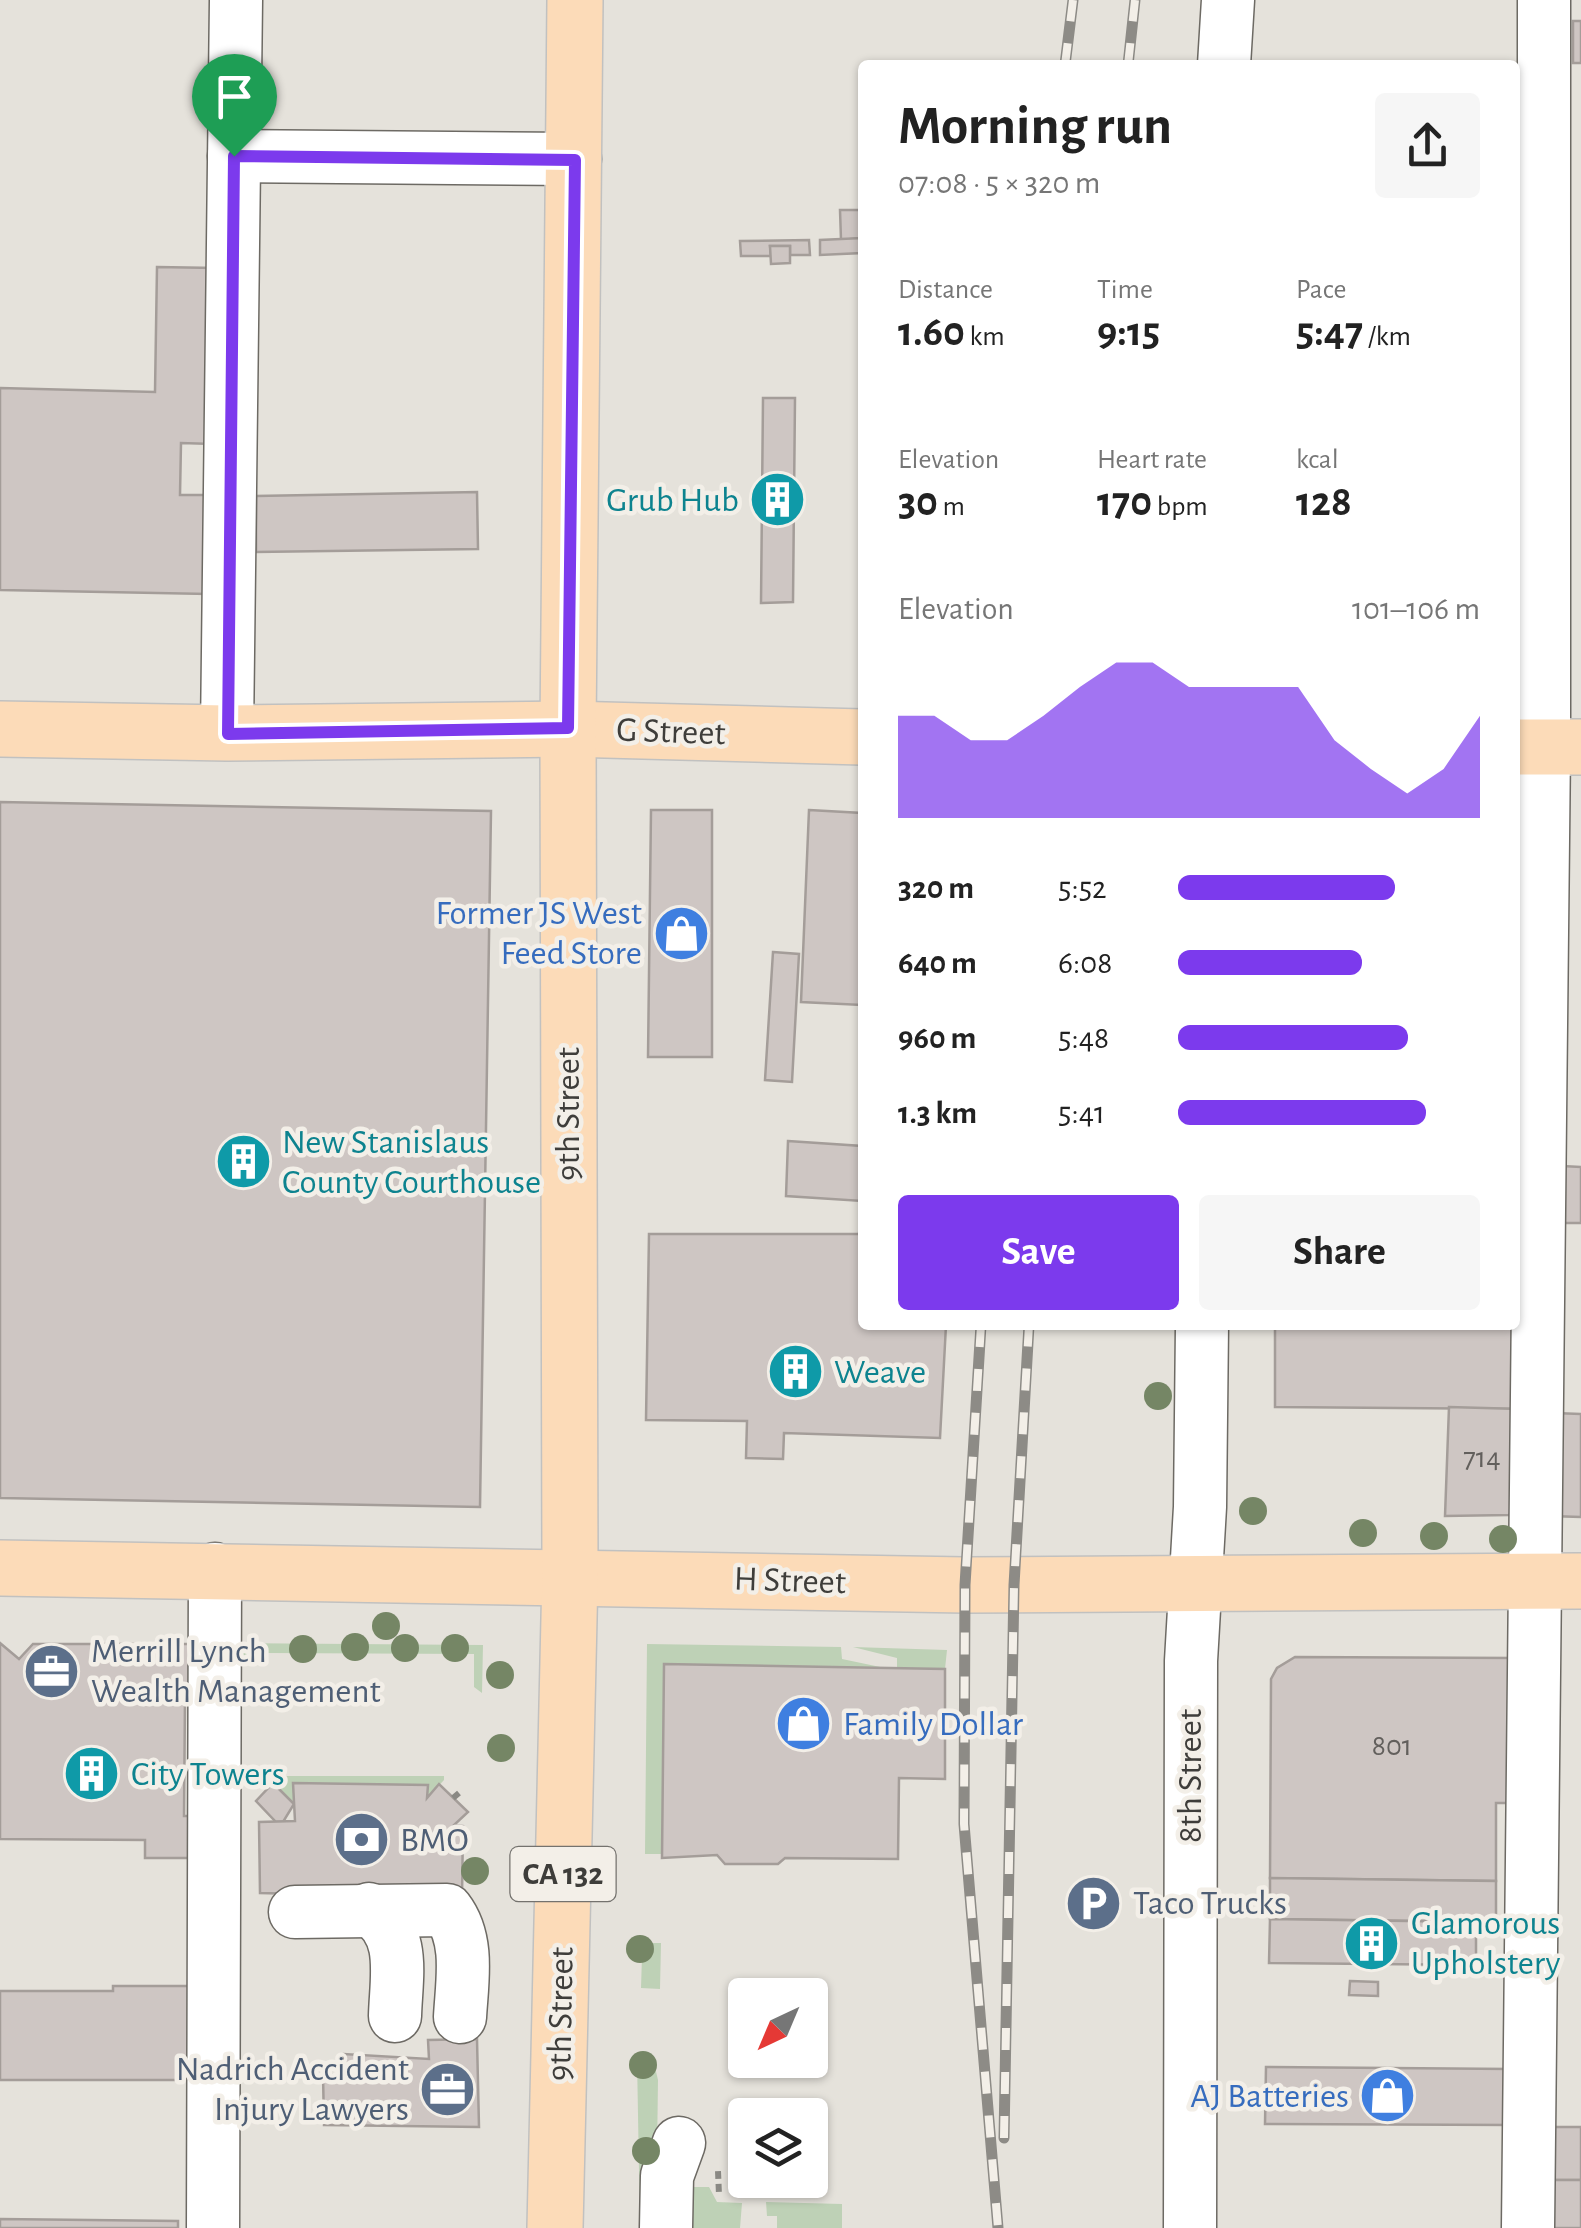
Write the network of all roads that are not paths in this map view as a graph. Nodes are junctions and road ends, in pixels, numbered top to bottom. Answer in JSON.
{"nodes":[{"id":1,"x":236,"y":0,"type":"edge"},
{"id":2,"x":575,"y":0,"type":"edge"},
{"id":3,"x":1228,"y":0,"type":"edge"},
{"id":4,"x":1544,"y":0,"type":"edge"},
{"id":5,"x":1224,"y":60,"type":"edge"},
{"id":6,"x":234,"y":156,"type":"junction"},
{"id":7,"x":575,"y":160,"type":"junction"},
{"id":8,"x":568,"y":728,"type":"junction"},
{"id":9,"x":0,"y":729,"type":"edge"},
{"id":10,"x":228,"y":734,"type":"junction"},
{"id":11,"x":858,"y":737,"type":"edge"},
{"id":12,"x":1547,"y":747,"type":"edge"},
{"id":13,"x":1202,"y":1330,"type":"edge"},
{"id":14,"x":0,"y":1568,"type":"edge"},
{"id":15,"x":215,"y":1569,"type":"junction"},
{"id":16,"x":570,"y":1575,"type":"junction"},
{"id":17,"x":1558,"y":1581,"type":"edge"},
{"id":18,"x":1195,"y":1583,"type":"junction"},
{"id":19,"x":385,"y":1909,"type":"junction"},
{"id":20,"x":295,"y":1912,"type":"dead end"},
{"id":21,"x":679,"y":2143,"type":"dead end"},
{"id":22,"x":214,"y":2228,"type":"edge"},
{"id":23,"x":555,"y":2228,"type":"edge"},
{"id":24,"x":666,"y":2228,"type":"edge"},
{"id":25,"x":1190,"y":2228,"type":"edge"},
{"id":26,"x":1528,"y":2228,"type":"edge"}],
"edges":[{"from":1,"to":6,"type":"street"},
{"from":2,"to":7,"type":"main road","name":"9th Street","number":"CA 132"},
{"from":3,"to":5,"type":"street"},
{"from":4,"to":12,"type":"street"},
{"from":6,"to":7,"type":"street"},
{"from":6,"to":10,"type":"street"},
{"from":7,"to":8,"type":"main road","name":"9th Street","number":"CA 132"},
{"from":8,"to":10,"type":"main road","name":"G Street"},
{"from":8,"to":11,"type":"main road","name":"G Street"},
{"from":8,"to":16,"type":"main road","name":"9th Street","number":"CA 132"},
{"from":9,"to":10,"type":"main road","name":"G Street"},
{"from":12,"to":17,"type":"street"},
{"from":13,"to":18,"type":"street","name":"8th Street"},
{"from":14,"to":15,"type":"main road","name":"H Street"},
{"from":15,"to":16,"type":"main road","name":"H Street"},
{"from":15,"to":22,"type":"street"},
{"from":16,"to":18,"type":"main road","name":"H Street"},
{"from":16,"to":23,"type":"main road","name":"9th Street","number":"CA 132"},
{"from":17,"to":18,"type":"main road","name":"H Street"},
{"from":17,"to":26,"type":"street"},
{"from":18,"to":25,"type":"street","name":"8th Street"},
{"from":19,"to":19,"type":"street"},
{"from":19,"to":20,"type":"street"},
{"from":21,"to":24,"type":"street"}]}
